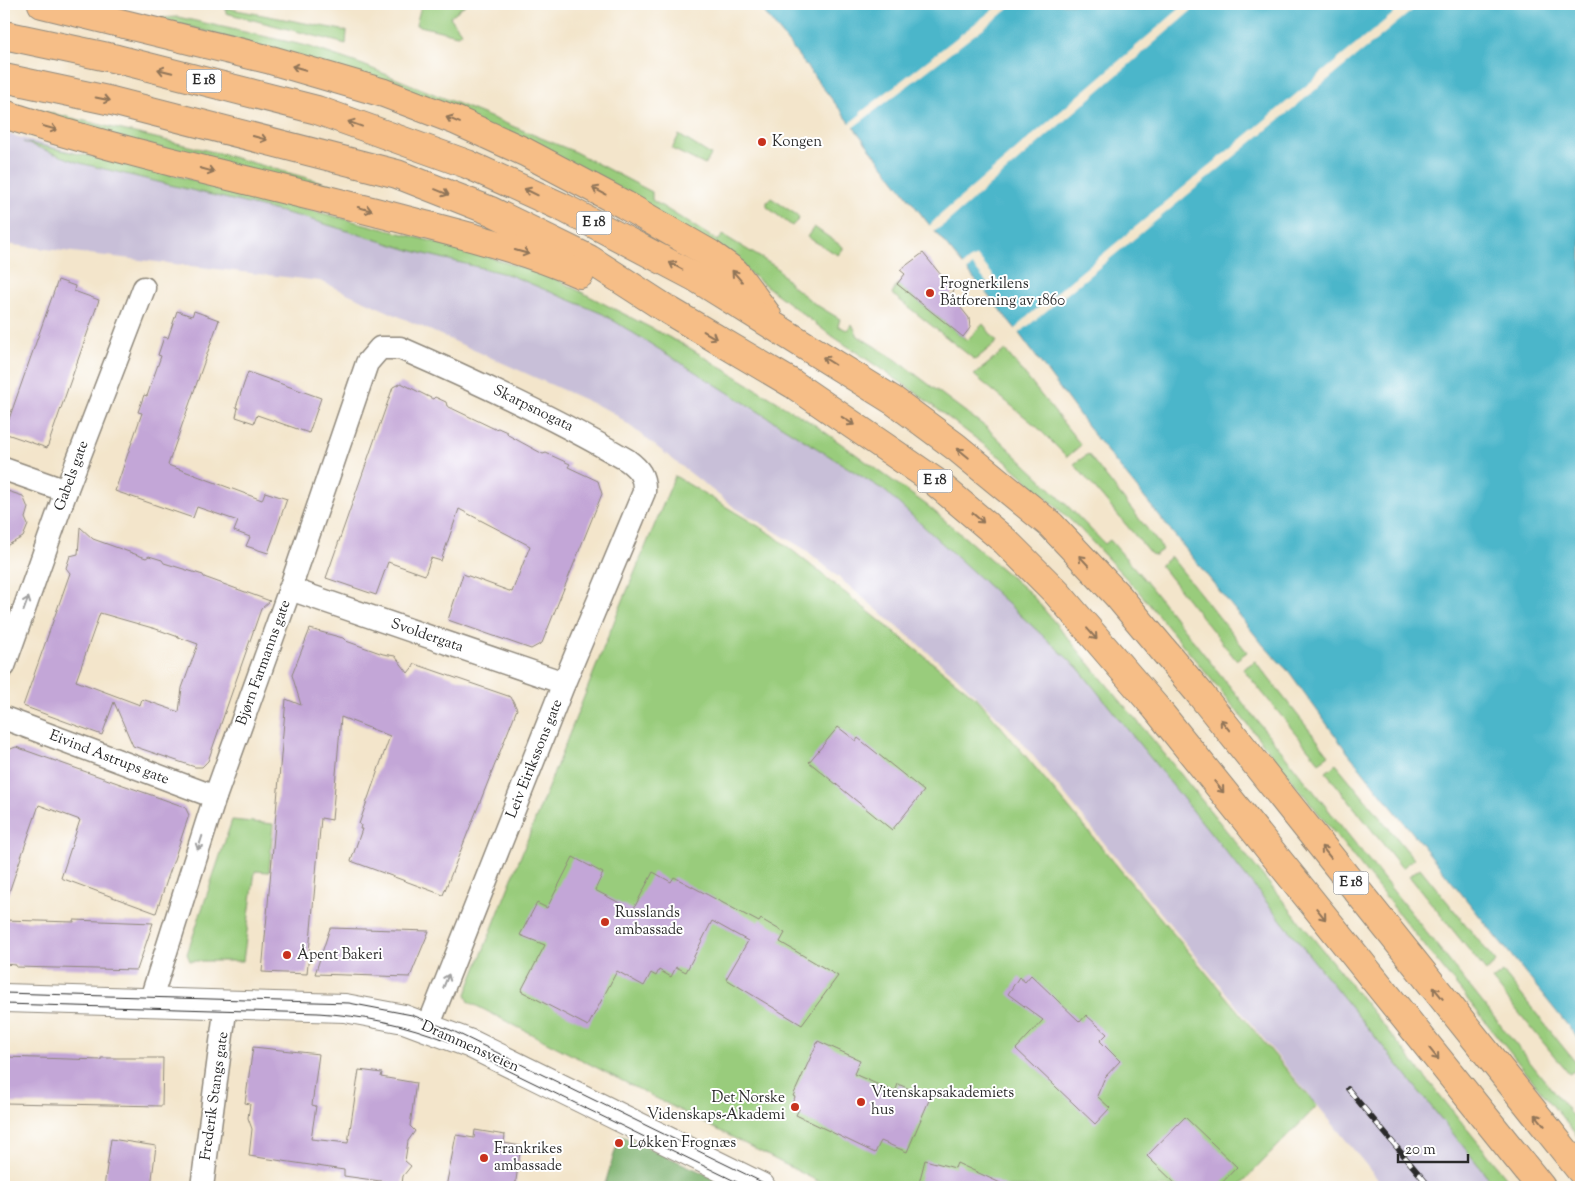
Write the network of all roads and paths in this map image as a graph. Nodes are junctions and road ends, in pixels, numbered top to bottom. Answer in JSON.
{"nodes":[{"id":1,"x":42,"y":4,"type":"edge"},
{"id":2,"x":4,"y":35,"type":"edge"},
{"id":3,"x":4,"y":78,"type":"edge"},
{"id":4,"x":4,"y":114,"type":"edge"},
{"id":5,"x":144,"y":288,"type":"dead end"},
{"id":6,"x":668,"y":310,"type":"junction"},
{"id":7,"x":777,"y":328,"type":"junction"},
{"id":8,"x":400,"y":348,"type":"joint"},
{"id":9,"x":4,"y":469,"type":"edge"},
{"id":10,"x":66,"y":492,"type":"junction"},
{"id":11,"x":644,"y":492,"type":"joint"},
{"id":12,"x":290,"y":589,"type":"junction"},
{"id":13,"x":5,"y":658,"type":"edge"},
{"id":14,"x":564,"y":683,"type":"junction"},
{"id":15,"x":4,"y":718,"type":"edge"},
{"id":16,"x":216,"y":797,"type":"junction"},
{"id":17,"x":4,"y":998,"type":"edge"},
{"id":18,"x":150,"y":1002,"type":"junction"},
{"id":19,"x":226,"y":1004,"type":"junction"},
{"id":20,"x":428,"y":1027,"type":"junction"},
{"id":21,"x":1581,"y":1171,"type":"edge"},
{"id":22,"x":202,"y":1187,"type":"edge"},
{"id":23,"x":761,"y":1187,"type":"edge"},
{"id":24,"x":1541,"y":1187,"type":"edge"}],
"edges":[{"from":7,"to":1,"type":"highway","one_way":true},
{"from":7,"to":2,"type":"highway","number":"E 18","one_way":true},
{"from":3,"to":6,"type":"highway","number":"E 18","one_way":true},
{"from":4,"to":6,"type":"highway","one_way":true},
{"from":5,"to":10,"type":"street","name":"Gabels gate"},
{"from":6,"to":24,"type":"highway","number":"E 18","one_way":true},
{"from":21,"to":7,"type":"highway","number":"E 18","one_way":true},
{"from":8,"to":11,"type":"street","name":"Skarpsnogata"},
{"from":8,"to":12,"type":"street","name":"Bjørn Farmanns gate"},
{"from":9,"to":10,"type":"street"},
{"from":13,"to":10,"type":"street","name":"Gabels gate","one_way":true},
{"from":11,"to":14,"type":"street","name":"Leiv Eirikssons gate"},
{"from":12,"to":14,"type":"street","name":"Svoldergata"},
{"from":12,"to":16,"type":"street","name":"Bjørn Farmanns gate"},
{"from":20,"to":14,"type":"street","name":"Leiv Eirikssons gate","one_way":true},
{"from":15,"to":16,"type":"street","name":"Eivind Astrups gate"},
{"from":16,"to":18,"type":"street","name":"Bjørn Farmanns gate","one_way":true},
{"from":17,"to":18,"type":"street","name":"Drammensveien"},
{"from":18,"to":19,"type":"street","name":"Drammensveien"},
{"from":19,"to":20,"type":"street","name":"Drammensveien"},
{"from":19,"to":22,"type":"street","name":"Frederik Stangs gate"},
{"from":20,"to":23,"type":"street","name":"Drammensveien"}]}
